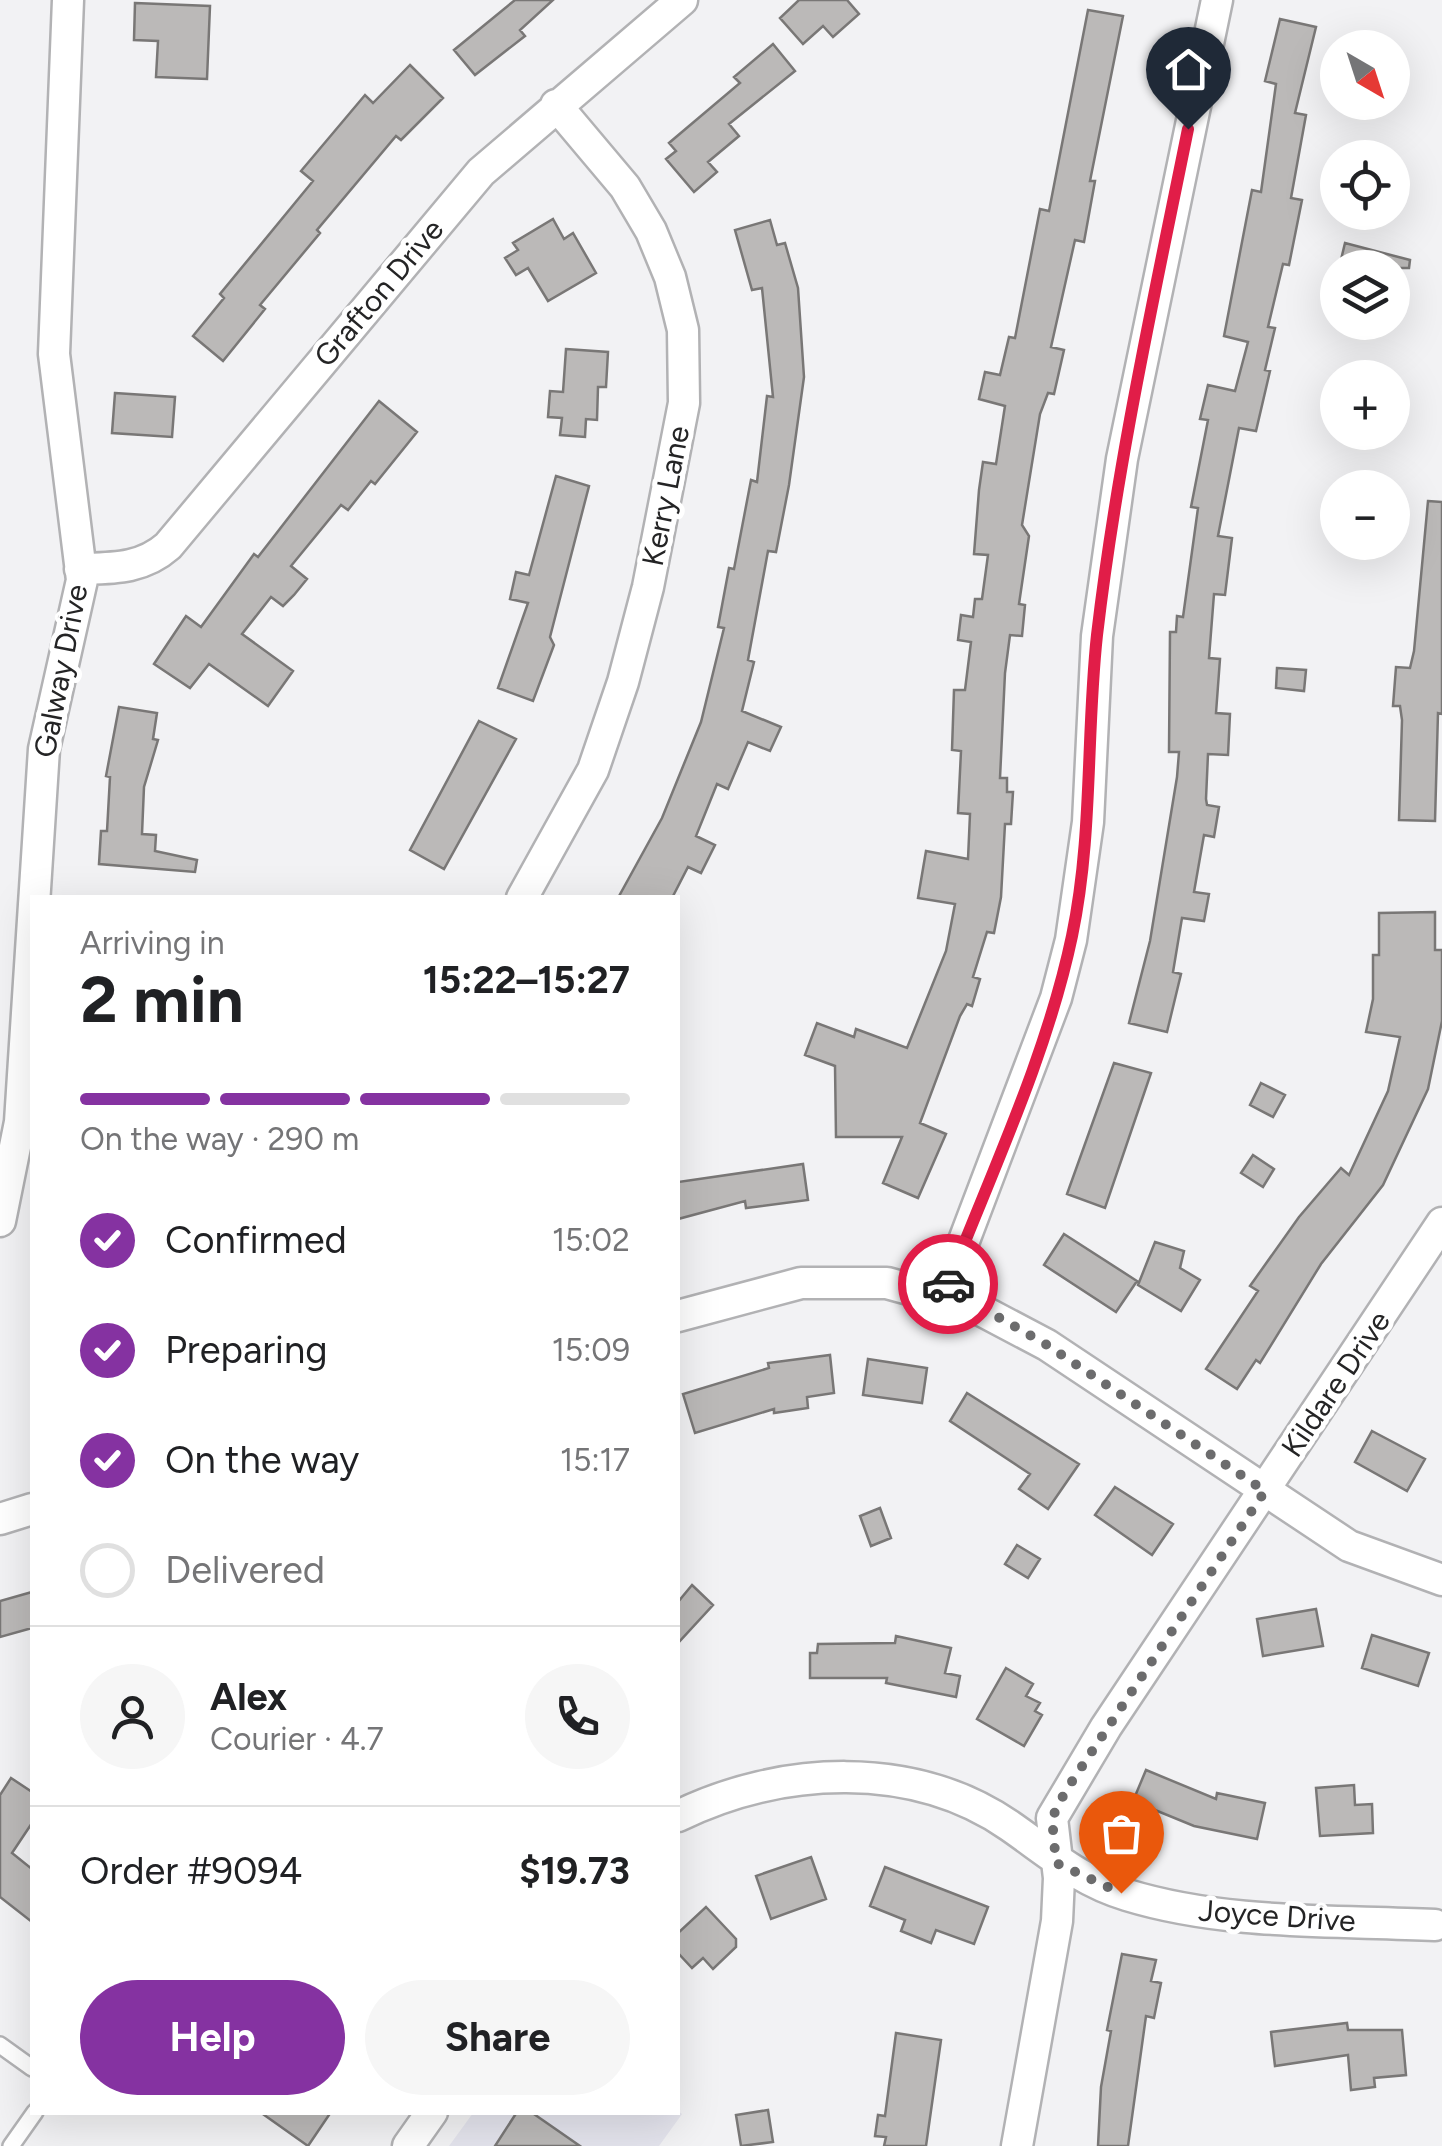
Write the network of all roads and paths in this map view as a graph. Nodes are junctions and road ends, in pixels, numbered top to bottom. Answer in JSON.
{"nodes":[{"id":1,"x":68,"y":0,"type":"edge"},
{"id":2,"x":682,"y":0,"type":"edge"},
{"id":3,"x":1217,"y":0,"type":"edge"},
{"id":4,"x":556,"y":105,"type":"junction"},
{"id":5,"x":80,"y":570,"type":"junction"},
{"id":6,"x":35,"y":895,"type":"edge"},
{"id":7,"x":524,"y":895,"type":"edge"},
{"id":8,"x":30,"y":967,"type":"edge"},
{"id":9,"x":0,"y":1221,"type":"edge"},
{"id":10,"x":1442,"y":1223,"type":"edge"},
{"id":11,"x":944,"y":1296,"type":"junction"},
{"id":12,"x":680,"y":1315,"type":"edge"},
{"id":13,"x":1265,"y":1491,"type":"junction"},
{"id":14,"x":30,"y":1510,"type":"edge"},
{"id":15,"x":0,"y":1518,"type":"edge"},
{"id":16,"x":1442,"y":1580,"type":"edge"},
{"id":17,"x":680,"y":1815,"type":"edge"},
{"id":18,"x":1056,"y":1863,"type":"junction"},
{"id":19,"x":1435,"y":1924,"type":"dead end"},
{"id":20,"x":0,"y":2044,"type":"edge"},
{"id":21,"x":30,"y":2066,"type":"edge"},
{"id":22,"x":33,"y":2115,"type":"edge"},
{"id":23,"x":430,"y":2115,"type":"edge"},
{"id":24,"x":0,"y":2131,"type":"edge"},
{"id":25,"x":13,"y":2144,"type":"edge"},
{"id":26,"x":408,"y":2146,"type":"edge"},
{"id":27,"x":1017,"y":2146,"type":"edge"}],
"edges":[{"from":1,"to":5,"type":"street","name":"Galway Drive"},
{"from":2,"to":4,"type":"street","name":"Grafton Drive"},
{"from":3,"to":11,"type":"street"},
{"from":4,"to":5,"type":"street","name":"Grafton Drive"},
{"from":4,"to":7,"type":"street","name":"Kerry Lane"},
{"from":5,"to":6,"type":"street","name":"Galway Drive"},
{"from":8,"to":9,"type":"street","name":"Galway Drive"},
{"from":10,"to":13,"type":"street","name":"Kildare Drive"},
{"from":11,"to":12,"type":"street"},
{"from":11,"to":13,"type":"street"},
{"from":13,"to":16,"type":"street"},
{"from":13,"to":18,"type":"street","name":"Kildare Drive"},
{"from":14,"to":15,"type":"street"},
{"from":17,"to":18,"type":"street","name":"Joyce Drive"},
{"from":18,"to":19,"type":"street","name":"Joyce Drive"},
{"from":18,"to":27,"type":"street","name":"Kildare Drive"},
{"from":20,"to":21,"type":"lane"},
{"from":22,"to":25,"type":"lane"},
{"from":23,"to":26,"type":"street"},
{"from":24,"to":25,"type":"lane"}]}
